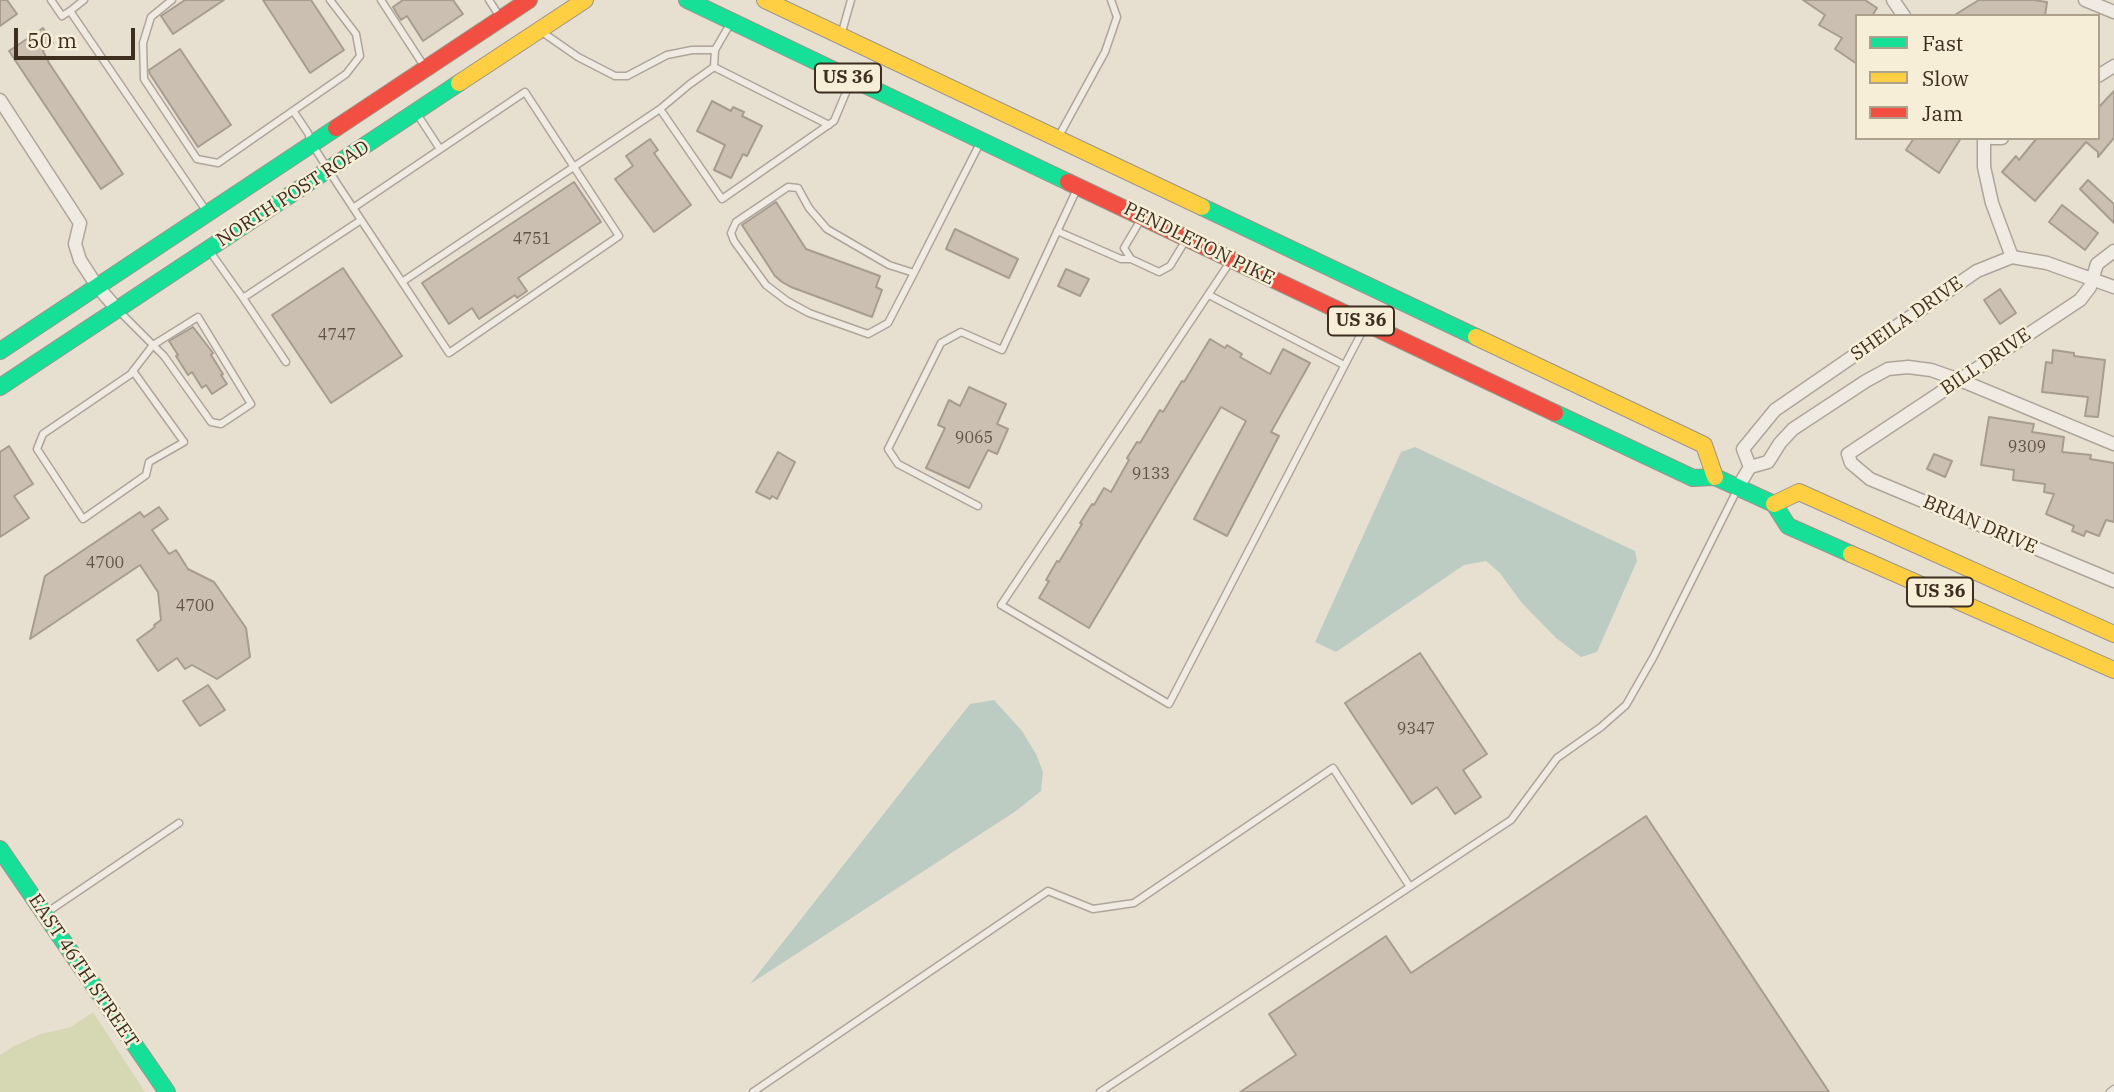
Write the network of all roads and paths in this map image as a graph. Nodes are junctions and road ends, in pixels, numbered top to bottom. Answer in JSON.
{"nodes":[{"id":1,"x":51,"y":0,"type":"edge"},
{"id":2,"x":83,"y":0,"type":"edge"},
{"id":3,"x":172,"y":0,"type":"edge"},
{"id":4,"x":330,"y":0,"type":"edge"},
{"id":5,"x":381,"y":0,"type":"edge"},
{"id":6,"x":489,"y":0,"type":"edge"},
{"id":7,"x":585,"y":0,"type":"edge"},
{"id":8,"x":687,"y":0,"type":"edge"},
{"id":9,"x":765,"y":0,"type":"edge"},
{"id":10,"x":851,"y":0,"type":"edge"},
{"id":11,"x":1111,"y":0,"type":"edge"},
{"id":12,"x":2085,"y":0,"type":"edge"},
{"id":13,"x":528,"y":1,"type":"edge"},
{"id":14,"x":70,"y":11,"type":"junction"},
{"id":15,"x":2114,"y":12,"type":"edge"},
{"id":16,"x":501,"y":19,"type":"junction"},
{"id":17,"x":731,"y":21,"type":"junction"},
{"id":18,"x":540,"y":30,"type":"junction"},
{"id":19,"x":842,"y":36,"type":"junction"},
{"id":20,"x":715,"y":50,"type":"junction"},
{"id":21,"x":714,"y":67,"type":"junction"},
{"id":22,"x":426,"y":69,"type":"junction"},
{"id":23,"x":852,"y":79,"type":"junction"},
{"id":24,"x":0,"y":100,"type":"edge"},
{"id":25,"x":660,"y":109,"type":"junction"},
{"id":26,"x":294,"y":112,"type":"junction"},
{"id":27,"x":416,"y":112,"type":"junction"},
{"id":28,"x":829,"y":125,"type":"junction"},
{"id":29,"x":1058,"y":138,"type":"junction"},
{"id":30,"x":981,"y":140,"type":"junction"},
{"id":31,"x":1984,"y":140,"type":"edge"},
{"id":32,"x":312,"y":144,"type":"junction"},
{"id":33,"x":440,"y":149,"type":"junction"},
{"id":34,"x":574,"y":167,"type":"junction"},
{"id":35,"x":328,"y":170,"type":"junction"},
{"id":36,"x":1079,"y":187,"type":"junction"},
{"id":37,"x":353,"y":208,"type":"junction"},
{"id":38,"x":208,"y":213,"type":"junction"},
{"id":39,"x":1142,"y":216,"type":"junction"},
{"id":40,"x":361,"y":220,"type":"junction"},
{"id":41,"x":1057,"y":231,"type":"junction"},
{"id":42,"x":1187,"y":238,"type":"junction"},
{"id":43,"x":209,"y":248,"type":"junction"},
{"id":44,"x":2114,"y":251,"type":"edge"},
{"id":45,"x":2012,"y":257,"type":"junction"},
{"id":46,"x":1131,"y":259,"type":"junction"},
{"id":47,"x":1231,"y":260,"type":"junction"},
{"id":48,"x":914,"y":273,"type":"junction"},
{"id":49,"x":2093,"y":278,"type":"junction"},
{"id":50,"x":402,"y":282,"type":"junction"},
{"id":51,"x":97,"y":286,"type":"junction"},
{"id":52,"x":2114,"y":287,"type":"edge"},
{"id":53,"x":1209,"y":295,"type":"junction"},
{"id":54,"x":243,"y":299,"type":"junction"},
{"id":55,"x":117,"y":309,"type":"junction"},
{"id":56,"x":1366,"y":323,"type":"junction"},
{"id":57,"x":153,"y":345,"type":"junction"},
{"id":58,"x":0,"y":351,"type":"edge"},
{"id":59,"x":286,"y":362,"type":"dead end"},
{"id":60,"x":1344,"y":365,"type":"junction"},
{"id":61,"x":133,"y":371,"type":"junction"},
{"id":62,"x":1960,"y":380,"type":"junction"},
{"id":63,"x":0,"y":387,"type":"edge"},
{"id":64,"x":2114,"y":444,"type":"edge"},
{"id":65,"x":1851,"y":463,"type":"joint"},
{"id":66,"x":1750,"y":467,"type":"junction"},
{"id":67,"x":1715,"y":477,"type":"junction"},
{"id":68,"x":1738,"y":487,"type":"junction"},
{"id":69,"x":1774,"y":504,"type":"junction"},
{"id":70,"x":978,"y":506,"type":"dead end"},
{"id":71,"x":2114,"y":581,"type":"edge"},
{"id":72,"x":2114,"y":634,"type":"edge"},
{"id":73,"x":2114,"y":670,"type":"edge"},
{"id":74,"x":179,"y":823,"type":"dead end"},
{"id":75,"x":0,"y":849,"type":"edge"},
{"id":76,"x":1410,"y":887,"type":"junction"},
{"id":77,"x":44,"y":914,"type":"junction"},
{"id":78,"x":167,"y":1092,"type":"edge"},
{"id":79,"x":753,"y":1092,"type":"edge"},
{"id":80,"x":1100,"y":1092,"type":"edge"}],
"edges":[{"from":1,"to":14,"type":"lane"},
{"from":2,"to":14,"type":"lane"},
{"from":3,"to":26,"type":"lane"},
{"from":4,"to":26,"type":"lane"},
{"from":5,"to":22,"type":"lane"},
{"from":6,"to":16,"type":"lane"},
{"from":7,"to":18,"type":"main road","name":"NORTH POST ROAD"},
{"from":8,"to":17,"type":"main road","name":"PENDLETON PIKE","number":"US 36"},
{"from":9,"to":19,"type":"main road","name":"PENDLETON PIKE","number":"US 36"},
{"from":10,"to":19,"type":"lane"},
{"from":11,"to":29,"type":"lane"},
{"from":12,"to":15,"type":"street"},
{"from":13,"to":16,"type":"main road","name":"NORTH POST ROAD"},
{"from":14,"to":38,"type":"lane"},
{"from":16,"to":22,"type":"main road","name":"NORTH POST ROAD"},
{"from":17,"to":20,"type":"lane"},
{"from":17,"to":23,"type":"main road","name":"PENDLETON PIKE","number":"US 36"},
{"from":18,"to":20,"type":"lane"},
{"from":18,"to":27,"type":"main road","name":"NORTH POST ROAD"},
{"from":19,"to":29,"type":"main road","name":"PENDLETON PIKE","number":"US 36"},
{"from":20,"to":21,"type":"lane"},
{"from":21,"to":25,"type":"lane"},
{"from":21,"to":28,"type":"lane"},
{"from":22,"to":32,"type":"main road","name":"NORTH POST ROAD"},
{"from":23,"to":28,"type":"lane"},
{"from":23,"to":30,"type":"main road","name":"PENDLETON PIKE","number":"US 36"},
{"from":24,"to":51,"type":"street"},
{"from":25,"to":28,"type":"lane"},
{"from":25,"to":34,"type":"lane"},
{"from":26,"to":32,"type":"lane"},
{"from":27,"to":33,"type":"lane"},
{"from":27,"to":35,"type":"main road","name":"NORTH POST ROAD"},
{"from":29,"to":67,"type":"main road","name":"PENDLETON PIKE"},
{"from":30,"to":36,"type":"main road","name":"PENDLETON PIKE","number":"US 36"},
{"from":30,"to":48,"type":"lane"},
{"from":31,"to":45,"type":"street"},
{"from":32,"to":35,"type":"lane"},
{"from":32,"to":38,"type":"main road","name":"NORTH POST ROAD"},
{"from":33,"to":34,"type":"lane"},
{"from":33,"to":37,"type":"lane"},
{"from":34,"to":50,"type":"lane"},
{"from":34,"to":50,"type":"lane"},
{"from":35,"to":37,"type":"lane"},
{"from":35,"to":43,"type":"main road","name":"NORTH POST ROAD"},
{"from":36,"to":39,"type":"main road","name":"PENDLETON PIKE","number":"US 36"},
{"from":36,"to":41,"type":"lane"},
{"from":37,"to":40,"type":"lane"},
{"from":38,"to":51,"type":"main road","name":"NORTH POST ROAD"},
{"from":39,"to":42,"type":"main road","name":"PENDLETON PIKE","number":"US 36"},
{"from":39,"to":46,"type":"lane"},
{"from":40,"to":50,"type":"lane"},
{"from":40,"to":54,"type":"lane"},
{"from":41,"to":46,"type":"lane"},
{"from":41,"to":70,"type":"lane"},
{"from":42,"to":46,"type":"lane"},
{"from":42,"to":47,"type":"main road","name":"PENDLETON PIKE","number":"US 36"},
{"from":43,"to":54,"type":"lane"},
{"from":43,"to":55,"type":"main road","name":"NORTH POST ROAD"},
{"from":44,"to":49,"type":"street","name":"BILL DRIVE"},
{"from":45,"to":49,"type":"street"},
{"from":45,"to":66,"type":"street","name":"SHEILA DRIVE"},
{"from":47,"to":53,"type":"lane"},
{"from":47,"to":56,"type":"main road","name":"PENDLETON PIKE","number":"US 36"},
{"from":48,"to":48,"type":"lane"},
{"from":49,"to":52,"type":"street"},
{"from":49,"to":62,"type":"street","name":"BILL DRIVE"},
{"from":51,"to":55,"type":"street"},
{"from":51,"to":58,"type":"main road","name":"NORTH POST ROAD"},
{"from":53,"to":60,"type":"lane"},
{"from":53,"to":60,"type":"lane"},
{"from":54,"to":59,"type":"lane"},
{"from":55,"to":57,"type":"lane"},
{"from":55,"to":63,"type":"main road","name":"NORTH POST ROAD"},
{"from":56,"to":60,"type":"lane"},
{"from":56,"to":67,"type":"main road","name":"PENDLETON PIKE","number":"US 36"},
{"from":57,"to":57,"type":"lane"},
{"from":57,"to":61,"type":"lane"},
{"from":61,"to":61,"type":"lane"},
{"from":62,"to":64,"type":"street","name":"SHEILA DRIVE"},
{"from":62,"to":65,"type":"street","name":"BILL DRIVE"},
{"from":62,"to":66,"type":"street","name":"SHEILA DRIVE"},
{"from":65,"to":71,"type":"street","name":"BRIAN DRIVE"},
{"from":66,"to":68,"type":"street","name":"SHEILA DRIVE"},
{"from":67,"to":68,"type":"main road","name":"PENDLETON PIKE","number":"US 36"},
{"from":68,"to":69,"type":"main road","name":"PENDLETON PIKE","number":"US 36"},
{"from":68,"to":76,"type":"lane"},
{"from":69,"to":72,"type":"main road"},
{"from":69,"to":73,"type":"main road","name":"PENDLETON PIKE","number":"US 36"},
{"from":74,"to":77,"type":"lane"},
{"from":75,"to":77,"type":"main road","name":"EAST 46TH STREET"},
{"from":76,"to":79,"type":"lane"},
{"from":76,"to":80,"type":"lane"},
{"from":77,"to":78,"type":"main road","name":"EAST 46TH STREET"}]}
